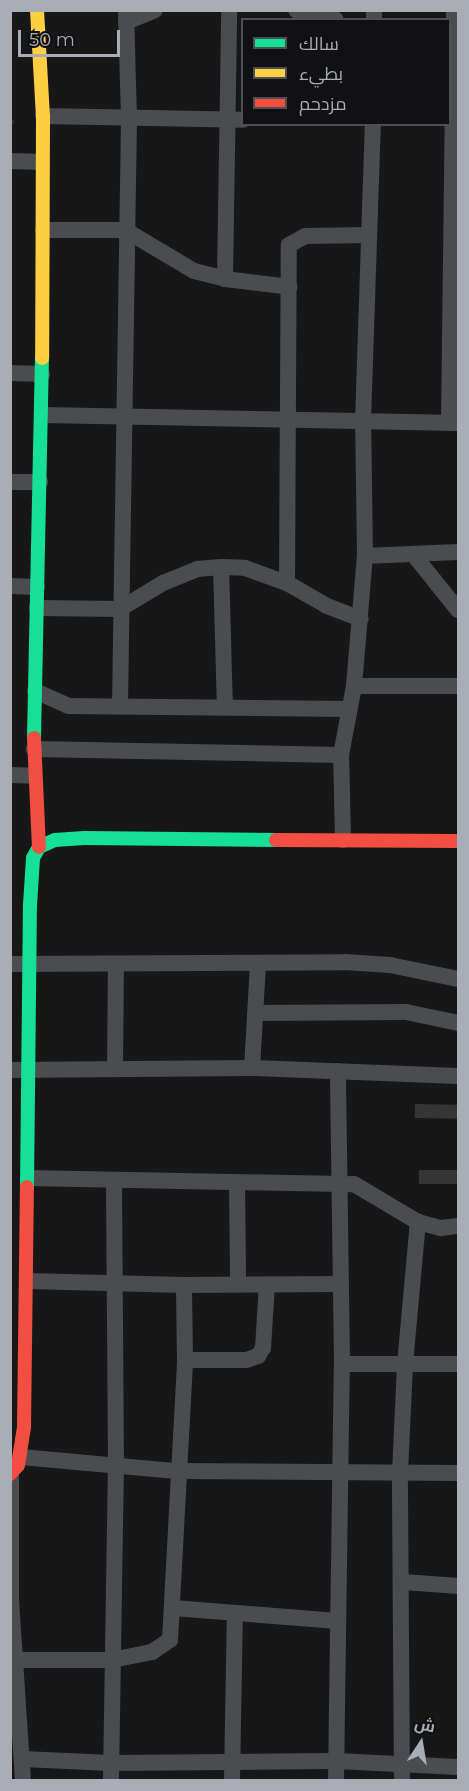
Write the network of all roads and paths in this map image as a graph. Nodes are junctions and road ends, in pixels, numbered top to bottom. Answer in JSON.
{"nodes":[{"id":1,"x":38,"y":10,"type":"edge"},
{"id":2,"x":155,"y":10,"type":"edge"},
{"id":3,"x":229,"y":10,"type":"edge"},
{"id":4,"x":296,"y":10,"type":"edge"},
{"id":5,"x":454,"y":10,"type":"edge"},
{"id":6,"x":126,"y":16,"type":"edge"},
{"id":7,"x":315,"y":18,"type":"edge"},
{"id":8,"x":43,"y":116,"type":"junction"},
{"id":9,"x":129,"y":119,"type":"junction"},
{"id":10,"x":236,"y":120,"type":"edge"},
{"id":11,"x":454,"y":123,"type":"edge"},
{"id":12,"x":373,"y":126,"type":"edge"},
{"id":13,"x":10,"y":161,"type":"edge"},
{"id":14,"x":42,"y":162,"type":"junction"},
{"id":15,"x":43,"y":230,"type":"junction"},
{"id":16,"x":125,"y":230,"type":"junction"},
{"id":17,"x":368,"y":235,"type":"junction"},
{"id":18,"x":455,"y":272,"type":"edge"},
{"id":19,"x":225,"y":279,"type":"junction"},
{"id":20,"x":290,"y":286,"type":"junction"},
{"id":21,"x":10,"y":373,"type":"edge"},
{"id":22,"x":42,"y":374,"type":"junction"},
{"id":23,"x":42,"y":415,"type":"junction"},
{"id":24,"x":122,"y":416,"type":"junction"},
{"id":25,"x":288,"y":418,"type":"junction"},
{"id":26,"x":363,"y":421,"type":"junction"},
{"id":27,"x":454,"y":423,"type":"edge"},
{"id":28,"x":10,"y":482,"type":"edge"},
{"id":29,"x":40,"y":482,"type":"junction"},
{"id":30,"x":459,"y":552,"type":"edge"},
{"id":31,"x":413,"y":554,"type":"junction"},
{"id":32,"x":365,"y":556,"type":"junction"},
{"id":33,"x":221,"y":567,"type":"junction"},
{"id":34,"x":287,"y":583,"type":"junction"},
{"id":35,"x":10,"y":586,"type":"edge"},
{"id":36,"x":38,"y":587,"type":"junction"},
{"id":37,"x":37,"y":608,"type":"junction"},
{"id":38,"x":120,"y":609,"type":"junction"},
{"id":39,"x":459,"y":610,"type":"edge"},
{"id":40,"x":361,"y":619,"type":"junction"},
{"id":41,"x":354,"y":686,"type":"junction"},
{"id":42,"x":459,"y":686,"type":"edge"},
{"id":43,"x":35,"y":691,"type":"junction"},
{"id":44,"x":120,"y":705,"type":"junction"},
{"id":45,"x":225,"y":707,"type":"junction"},
{"id":46,"x":349,"y":709,"type":"junction"},
{"id":47,"x":34,"y":749,"type":"junction"},
{"id":48,"x":341,"y":755,"type":"junction"},
{"id":49,"x":10,"y":775,"type":"edge"},
{"id":50,"x":34,"y":776,"type":"junction"},
{"id":51,"x":343,"y":840,"type":"junction"},
{"id":52,"x":459,"y":841,"type":"edge"},
{"id":53,"x":39,"y":847,"type":"junction"},
{"id":54,"x":116,"y":963,"type":"junction"},
{"id":55,"x":10,"y":964,"type":"edge"},
{"id":56,"x":30,"y":965,"type":"junction"},
{"id":57,"x":258,"y":965,"type":"junction"},
{"id":58,"x":459,"y":979,"type":"edge"},
{"id":59,"x":255,"y":1013,"type":"junction"},
{"id":60,"x":459,"y":1023,"type":"edge"},
{"id":61,"x":252,"y":1068,"type":"junction"},
{"id":62,"x":115,"y":1069,"type":"junction"},
{"id":63,"x":10,"y":1070,"type":"edge"},
{"id":64,"x":29,"y":1070,"type":"junction"},
{"id":65,"x":338,"y":1071,"type":"junction"},
{"id":66,"x":459,"y":1076,"type":"edge"},
{"id":67,"x":28,"y":1178,"type":"junction"},
{"id":68,"x":114,"y":1181,"type":"junction"},
{"id":69,"x":237,"y":1182,"type":"junction"},
{"id":70,"x":340,"y":1182,"type":"junction"},
{"id":71,"x":418,"y":1222,"type":"junction"},
{"id":72,"x":459,"y":1226,"type":"edge"},
{"id":73,"x":10,"y":1257,"type":"edge"},
{"id":74,"x":28,"y":1257,"type":"junction"},
{"id":75,"x":27,"y":1281,"type":"junction"},
{"id":76,"x":117,"y":1282,"type":"junction"},
{"id":77,"x":238,"y":1284,"type":"junction"},
{"id":78,"x":340,"y":1284,"type":"junction"},
{"id":79,"x":184,"y":1285,"type":"junction"},
{"id":80,"x":267,"y":1285,"type":"junction"},
{"id":81,"x":185,"y":1360,"type":"junction"},
{"id":82,"x":18,"y":1361,"type":"edge"},
{"id":83,"x":342,"y":1364,"type":"junction"},
{"id":84,"x":405,"y":1364,"type":"junction"},
{"id":85,"x":459,"y":1364,"type":"edge"},
{"id":86,"x":21,"y":1457,"type":"junction"},
{"id":87,"x":117,"y":1468,"type":"junction"},
{"id":88,"x":176,"y":1471,"type":"junction"},
{"id":89,"x":338,"y":1471,"type":"junction"},
{"id":90,"x":459,"y":1473,"type":"edge"},
{"id":91,"x":11,"y":1474,"type":"edge"},
{"id":92,"x":400,"y":1474,"type":"junction"},
{"id":93,"x":404,"y":1582,"type":"junction"},
{"id":94,"x":459,"y":1586,"type":"edge"},
{"id":95,"x":11,"y":1600,"type":"edge"},
{"id":96,"x":173,"y":1608,"type":"junction"},
{"id":97,"x":235,"y":1615,"type":"junction"},
{"id":98,"x":337,"y":1621,"type":"junction"},
{"id":99,"x":15,"y":1660,"type":"junction"},
{"id":100,"x":112,"y":1660,"type":"junction"},
{"id":101,"x":23,"y":1759,"type":"junction"},
{"id":102,"x":336,"y":1761,"type":"junction"},
{"id":103,"x":231,"y":1763,"type":"junction"},
{"id":104,"x":459,"y":1767,"type":"edge"},
{"id":105,"x":111,"y":1772,"type":"edge"},
{"id":106,"x":403,"y":1773,"type":"edge"},
{"id":107,"x":23,"y":1780,"type":"edge"},
{"id":108,"x":232,"y":1780,"type":"edge"},
{"id":109,"x":336,"y":1780,"type":"edge"}],
"edges":[{"from":1,"to":8,"type":"main road"},
{"from":2,"to":6,"type":"street"},
{"from":3,"to":10,"type":"street"},
{"from":4,"to":7,"type":"street"},
{"from":5,"to":11,"type":"street"},
{"from":6,"to":9,"type":"street"},
{"from":8,"to":9,"type":"street"},
{"from":8,"to":14,"type":"main road"},
{"from":9,"to":10,"type":"street"},
{"from":9,"to":16,"type":"street"},
{"from":10,"to":19,"type":"street"},
{"from":11,"to":18,"type":"street"},
{"from":12,"to":17,"type":"street"},
{"from":13,"to":14,"type":"street"},
{"from":14,"to":15,"type":"main road"},
{"from":15,"to":16,"type":"street"},
{"from":15,"to":22,"type":"main road"},
{"from":16,"to":19,"type":"street"},
{"from":16,"to":24,"type":"street"},
{"from":17,"to":20,"type":"street"},
{"from":17,"to":26,"type":"street"},
{"from":18,"to":27,"type":"street"},
{"from":19,"to":20,"type":"street"},
{"from":20,"to":25,"type":"street"},
{"from":21,"to":22,"type":"street"},
{"from":22,"to":23,"type":"main road"},
{"from":23,"to":24,"type":"street"},
{"from":23,"to":29,"type":"main road"},
{"from":24,"to":25,"type":"street"},
{"from":24,"to":38,"type":"street"},
{"from":25,"to":26,"type":"street"},
{"from":25,"to":34,"type":"street"},
{"from":26,"to":27,"type":"street"},
{"from":26,"to":32,"type":"street"},
{"from":28,"to":29,"type":"street"},
{"from":29,"to":36,"type":"main road"},
{"from":30,"to":31,"type":"street"},
{"from":31,"to":32,"type":"street"},
{"from":31,"to":39,"type":"street"},
{"from":32,"to":40,"type":"street"},
{"from":33,"to":34,"type":"street"},
{"from":33,"to":38,"type":"street"},
{"from":33,"to":45,"type":"street"},
{"from":34,"to":40,"type":"street"},
{"from":35,"to":36,"type":"street"},
{"from":36,"to":37,"type":"main road"},
{"from":37,"to":38,"type":"street"},
{"from":37,"to":43,"type":"main road"},
{"from":38,"to":44,"type":"street"},
{"from":40,"to":41,"type":"street"},
{"from":41,"to":42,"type":"street"},
{"from":41,"to":46,"type":"street"},
{"from":43,"to":44,"type":"street"},
{"from":43,"to":47,"type":"main road"},
{"from":44,"to":45,"type":"street"},
{"from":45,"to":46,"type":"street"},
{"from":46,"to":48,"type":"street"},
{"from":47,"to":48,"type":"street"},
{"from":47,"to":50,"type":"main road"},
{"from":48,"to":51,"type":"street"},
{"from":49,"to":50,"type":"street"},
{"from":50,"to":53,"type":"main road"},
{"from":51,"to":52,"type":"main road"},
{"from":51,"to":53,"type":"main road"},
{"from":53,"to":56,"type":"main road"},
{"from":54,"to":56,"type":"street"},
{"from":54,"to":57,"type":"street"},
{"from":54,"to":62,"type":"street"},
{"from":55,"to":56,"type":"street"},
{"from":56,"to":64,"type":"main road"},
{"from":57,"to":58,"type":"street"},
{"from":57,"to":59,"type":"street"},
{"from":59,"to":60,"type":"street"},
{"from":59,"to":61,"type":"street"},
{"from":61,"to":62,"type":"street"},
{"from":61,"to":65,"type":"street"},
{"from":62,"to":64,"type":"street"},
{"from":63,"to":64,"type":"street"},
{"from":64,"to":67,"type":"main road"},
{"from":65,"to":66,"type":"street"},
{"from":65,"to":70,"type":"street"},
{"from":67,"to":68,"type":"street"},
{"from":67,"to":74,"type":"main road"},
{"from":68,"to":69,"type":"street"},
{"from":68,"to":76,"type":"street"},
{"from":69,"to":70,"type":"street"},
{"from":69,"to":77,"type":"street"},
{"from":70,"to":71,"type":"street"},
{"from":70,"to":78,"type":"street"},
{"from":71,"to":72,"type":"street"},
{"from":71,"to":84,"type":"street"},
{"from":73,"to":74,"type":"street"},
{"from":74,"to":75,"type":"main road"},
{"from":75,"to":76,"type":"street"},
{"from":75,"to":82,"type":"main road"},
{"from":76,"to":79,"type":"street"},
{"from":76,"to":87,"type":"street"},
{"from":77,"to":79,"type":"street"},
{"from":77,"to":80,"type":"street"},
{"from":78,"to":80,"type":"street"},
{"from":78,"to":83,"type":"street"},
{"from":79,"to":81,"type":"street"},
{"from":80,"to":81,"type":"street"},
{"from":81,"to":88,"type":"street"},
{"from":82,"to":86,"type":"main road"},
{"from":83,"to":84,"type":"street"},
{"from":83,"to":89,"type":"street"},
{"from":84,"to":85,"type":"street"},
{"from":84,"to":92,"type":"street"},
{"from":86,"to":87,"type":"street"},
{"from":86,"to":91,"type":"main road"},
{"from":87,"to":88,"type":"street"},
{"from":87,"to":100,"type":"street"},
{"from":88,"to":89,"type":"street"},
{"from":88,"to":96,"type":"street"},
{"from":89,"to":92,"type":"street"},
{"from":89,"to":98,"type":"street"},
{"from":90,"to":92,"type":"street"},
{"from":91,"to":95,"type":"street"},
{"from":92,"to":93,"type":"street"},
{"from":93,"to":94,"type":"street"},
{"from":93,"to":106,"type":"street"},
{"from":95,"to":99,"type":"street"},
{"from":96,"to":97,"type":"street"},
{"from":96,"to":100,"type":"street"},
{"from":97,"to":98,"type":"street"},
{"from":97,"to":103,"type":"street"},
{"from":98,"to":102,"type":"street"},
{"from":99,"to":100,"type":"street"},
{"from":99,"to":101,"type":"street"},
{"from":100,"to":105,"type":"street"},
{"from":101,"to":105,"type":"street"},
{"from":101,"to":107,"type":"street"},
{"from":102,"to":103,"type":"street"},
{"from":102,"to":106,"type":"street"},
{"from":102,"to":109,"type":"street"},
{"from":103,"to":105,"type":"street"},
{"from":103,"to":108,"type":"street"},
{"from":104,"to":106,"type":"street"}]}
